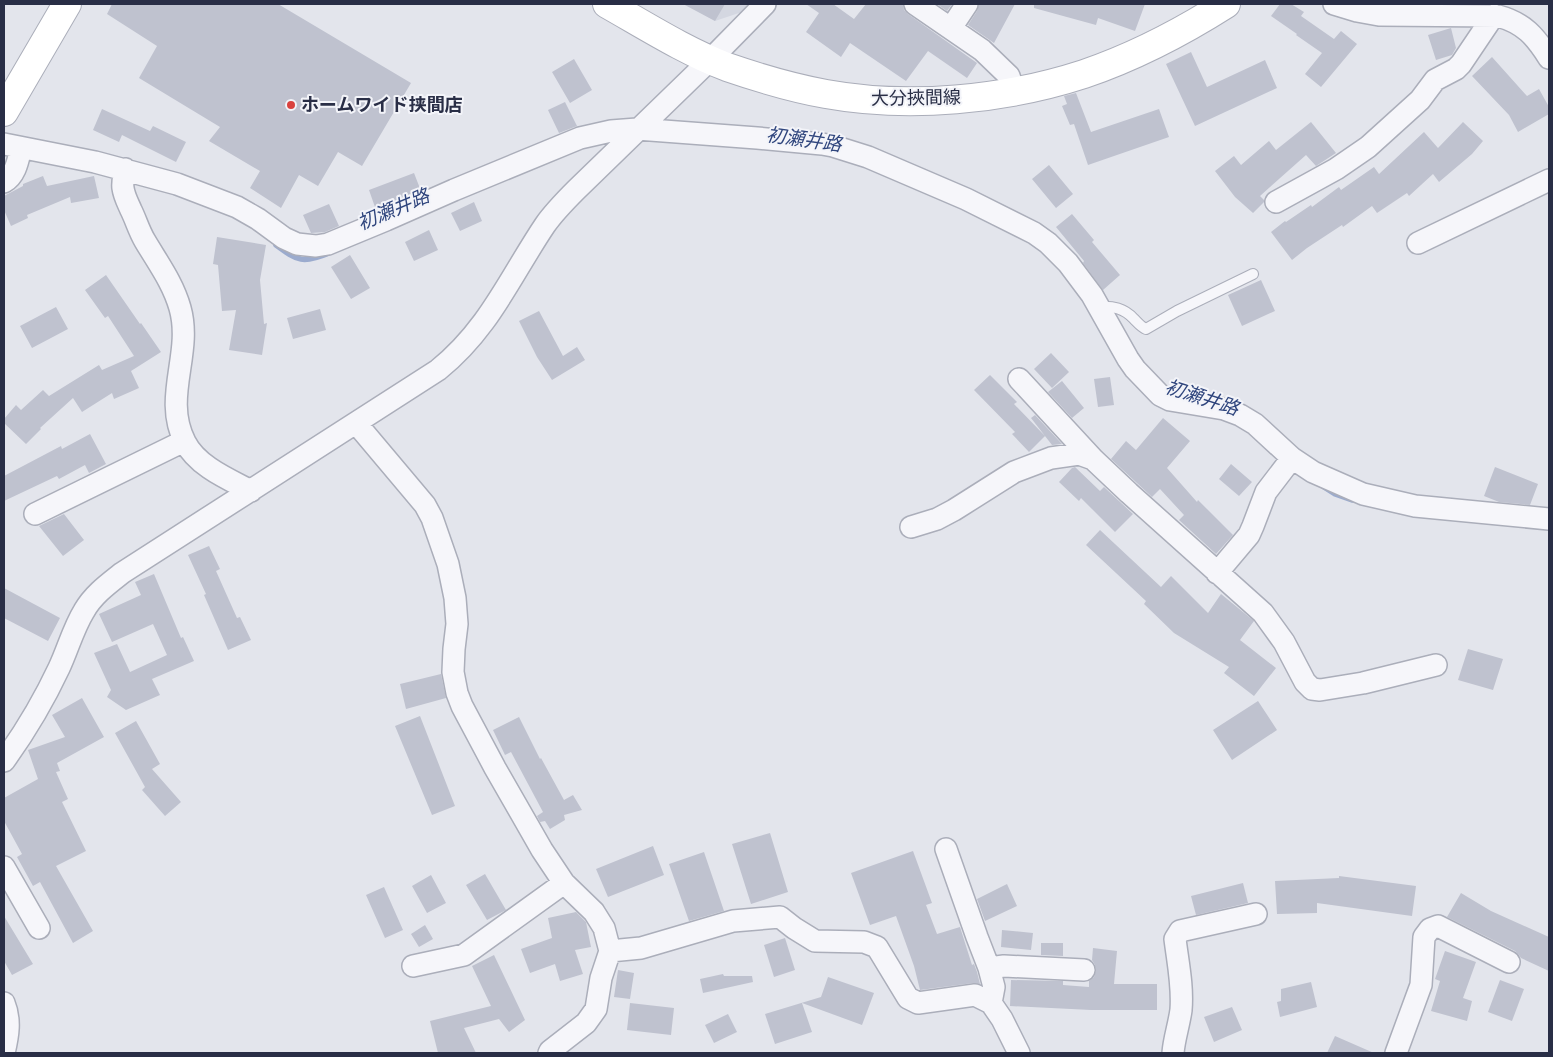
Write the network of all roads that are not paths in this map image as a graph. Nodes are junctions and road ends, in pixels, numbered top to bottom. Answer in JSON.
{"nodes":[{"id":1,"x":67,"y":4,"type":"edge"},
{"id":2,"x":607,"y":4,"type":"edge"},
{"id":3,"x":765,"y":4,"type":"edge"},
{"id":4,"x":915,"y":4,"type":"edge"},
{"id":5,"x":967,"y":4,"type":"edge"},
{"id":6,"x":1226,"y":4,"type":"edge"},
{"id":7,"x":1334,"y":4,"type":"edge"},
{"id":8,"x":1494,"y":16,"type":"junction"},
{"id":9,"x":951,"y":28,"type":"junction"},
{"id":10,"x":1549,"y":58,"type":"edge"},
{"id":11,"x":710,"y":60,"type":"junction"},
{"id":12,"x":1014,"y":91,"type":"junction"},
{"id":13,"x":4,"y":112,"type":"edge"},
{"id":14,"x":637,"y":129,"type":"junction"},
{"id":15,"x":12,"y":146,"type":"edge"},
{"id":16,"x":125,"y":169,"type":"junction"},
{"id":17,"x":1549,"y":180,"type":"edge"},
{"id":18,"x":4,"y":182,"type":"edge"},
{"id":19,"x":1276,"y":202,"type":"dead end"},
{"id":20,"x":1418,"y":243,"type":"dead end"},
{"id":21,"x":1253,"y":274,"type":"dead end"},
{"id":22,"x":1099,"y":307,"type":"junction"},
{"id":23,"x":1019,"y":379,"type":"dead end"},
{"id":24,"x":356,"y":423,"type":"junction"},
{"id":25,"x":184,"y":441,"type":"junction"},
{"id":26,"x":1292,"y":458,"type":"junction"},
{"id":27,"x":1093,"y":459,"type":"junction"},
{"id":28,"x":251,"y":491,"type":"junction"},
{"id":29,"x":35,"y":514,"type":"dead end"},
{"id":30,"x":1549,"y":519,"type":"edge"},
{"id":31,"x":911,"y":527,"type":"dead end"},
{"id":32,"x":1217,"y":573,"type":"junction"},
{"id":33,"x":1436,"y":665,"type":"dead end"},
{"id":34,"x":6,"y":755,"type":"edge"},
{"id":35,"x":946,"y":849,"type":"dead end"},
{"id":36,"x":4,"y":867,"type":"edge"},
{"id":37,"x":564,"y":883,"type":"junction"},
{"id":38,"x":1256,"y":914,"type":"dead end"},
{"id":39,"x":39,"y":928,"type":"dead end"},
{"id":40,"x":610,"y":951,"type":"junction"},
{"id":41,"x":1509,"y":962,"type":"dead end"},
{"id":42,"x":413,"y":966,"type":"dead end"},
{"id":43,"x":989,"y":968,"type":"junction"},
{"id":44,"x":1084,"y":970,"type":"dead end"},
{"id":45,"x":4,"y":1003,"type":"edge"},
{"id":46,"x":991,"y":1003,"type":"junction"},
{"id":47,"x":4,"y":1053,"type":"edge"},
{"id":48,"x":549,"y":1053,"type":"edge"},
{"id":49,"x":1019,"y":1053,"type":"edge"},
{"id":50,"x":1173,"y":1053,"type":"edge"},
{"id":51,"x":1396,"y":1053,"type":"edge"}],
"edges":[{"from":1,"to":13,"type":"main road"},
{"from":2,"to":11,"type":"main road","name":"大分挾間線"},
{"from":3,"to":11,"type":"street"},
{"from":4,"to":9,"type":"street"},
{"from":5,"to":9,"type":"street"},
{"from":6,"to":12,"type":"main road","name":"大分挾間線"},
{"from":7,"to":8,"type":"street"},
{"from":8,"to":10,"type":"street"},
{"from":8,"to":19,"type":"street"},
{"from":9,"to":12,"type":"street"},
{"from":11,"to":12,"type":"main road","name":"大分挾間線"},
{"from":11,"to":14,"type":"street"},
{"from":14,"to":16,"type":"street"},
{"from":14,"to":22,"type":"street"},
{"from":14,"to":24,"type":"street"},
{"from":15,"to":16,"type":"street"},
{"from":15,"to":18,"type":"street"},
{"from":16,"to":25,"type":"street"},
{"from":17,"to":20,"type":"street"},
{"from":21,"to":22,"type":"lane"},
{"from":22,"to":26,"type":"street"},
{"from":23,"to":27,"type":"street"},
{"from":24,"to":28,"type":"street"},
{"from":24,"to":37,"type":"street"},
{"from":25,"to":28,"type":"street"},
{"from":25,"to":29,"type":"street"},
{"from":26,"to":30,"type":"street"},
{"from":26,"to":32,"type":"street"},
{"from":27,"to":31,"type":"street"},
{"from":27,"to":32,"type":"street"},
{"from":28,"to":34,"type":"street"},
{"from":32,"to":33,"type":"street"},
{"from":35,"to":43,"type":"street"},
{"from":36,"to":39,"type":"street"},
{"from":37,"to":40,"type":"street"},
{"from":37,"to":42,"type":"street"},
{"from":38,"to":50,"type":"street"},
{"from":40,"to":46,"type":"street"},
{"from":40,"to":48,"type":"street"},
{"from":41,"to":51,"type":"street"},
{"from":43,"to":44,"type":"street"},
{"from":43,"to":46,"type":"street"},
{"from":45,"to":47,"type":"street"},
{"from":46,"to":49,"type":"street"}]}
